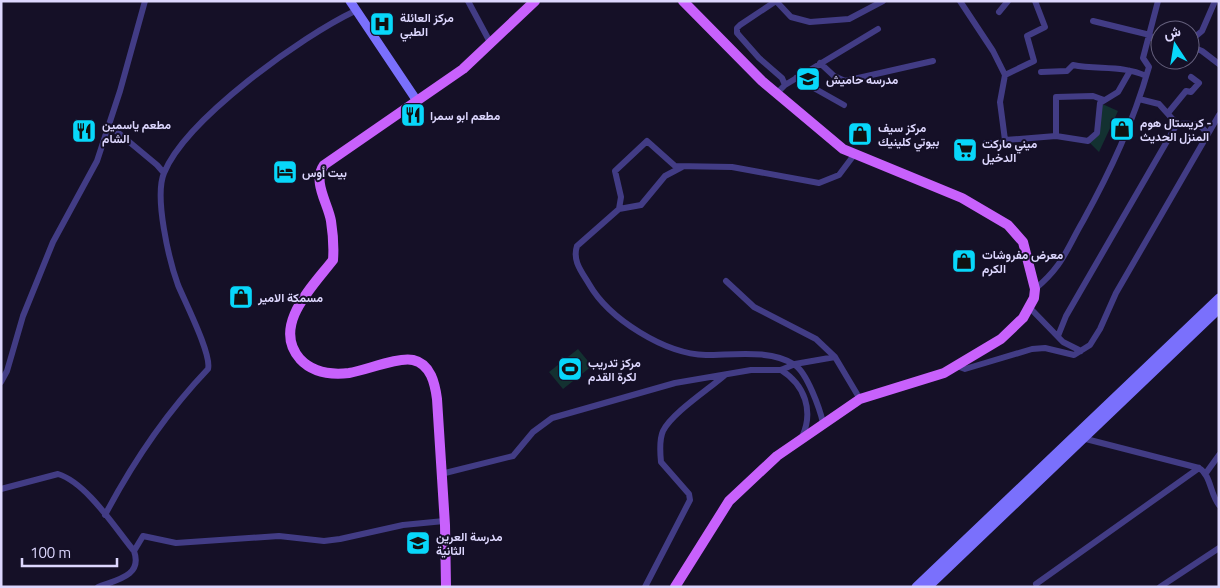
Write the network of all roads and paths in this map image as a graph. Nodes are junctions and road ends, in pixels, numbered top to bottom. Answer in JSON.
{"nodes":[{"id":1,"x":145,"y":1,"type":"edge"},
{"id":2,"x":350,"y":1,"type":"edge"},
{"id":3,"x":468,"y":1,"type":"edge"},
{"id":4,"x":535,"y":1,"type":"edge"},
{"id":5,"x":683,"y":1,"type":"edge"},
{"id":6,"x":776,"y":1,"type":"edge"},
{"id":7,"x":883,"y":1,"type":"edge"},
{"id":8,"x":960,"y":1,"type":"edge"},
{"id":9,"x":1008,"y":1,"type":"edge"},
{"id":10,"x":1035,"y":1,"type":"edge"},
{"id":11,"x":1158,"y":1,"type":"edge"},
{"id":12,"x":1215,"y":1,"type":"edge"},
{"id":13,"x":355,"y":11,"type":"junction"},
{"id":14,"x":999,"y":12,"type":"dead end"},
{"id":15,"x":1093,"y":21,"type":"dead end"},
{"id":16,"x":878,"y":28,"type":"dead end"},
{"id":17,"x":1200,"y":33,"type":"edge"},
{"id":18,"x":1149,"y":36,"type":"junction"},
{"id":19,"x":491,"y":45,"type":"junction"},
{"id":20,"x":1200,"y":50,"type":"edge"},
{"id":21,"x":933,"y":61,"type":"dead end"},
{"id":22,"x":820,"y":63,"type":"junction"},
{"id":23,"x":1219,"y":64,"type":"edge"},
{"id":24,"x":1130,"y":71,"type":"junction"},
{"id":25,"x":1041,"y":72,"type":"dead end"},
{"id":26,"x":1005,"y":74,"type":"junction"},
{"id":27,"x":1146,"y":76,"type":"junction"},
{"id":28,"x":1191,"y":77,"type":"dead end"},
{"id":29,"x":796,"y":78,"type":"junction"},
{"id":30,"x":784,"y":85,"type":"junction"},
{"id":31,"x":777,"y":93,"type":"junction"},
{"id":32,"x":1139,"y":99,"type":"junction"},
{"id":33,"x":1104,"y":100,"type":"junction"},
{"id":34,"x":417,"y":101,"type":"junction"},
{"id":35,"x":844,"y":105,"type":"dead end"},
{"id":36,"x":1168,"y":113,"type":"junction"},
{"id":37,"x":1219,"y":115,"type":"edge"},
{"id":38,"x":1177,"y":124,"type":"junction"},
{"id":39,"x":109,"y":125,"type":"junction"},
{"id":40,"x":1207,"y":134,"type":"junction"},
{"id":41,"x":1056,"y":136,"type":"junction"},
{"id":42,"x":1005,"y":140,"type":"junction"},
{"id":43,"x":986,"y":143,"type":"dead end"},
{"id":44,"x":854,"y":155,"type":"junction"},
{"id":45,"x":682,"y":167,"type":"junction"},
{"id":46,"x":164,"y":173,"type":"junction"},
{"id":47,"x":619,"y":209,"type":"junction"},
{"id":48,"x":726,"y":281,"type":"dead end"},
{"id":49,"x":1035,"y":289,"type":"junction"},
{"id":50,"x":1219,"y":298,"type":"edge"},
{"id":51,"x":1030,"y":308,"type":"junction"},
{"id":52,"x":1219,"y":309,"type":"edge"},
{"id":53,"x":1058,"y":336,"type":"junction"},
{"id":54,"x":1081,"y":351,"type":"junction"},
{"id":55,"x":835,"y":357,"type":"junction"},
{"id":56,"x":794,"y":364,"type":"junction"},
{"id":57,"x":957,"y":366,"type":"junction"},
{"id":58,"x":781,"y":370,"type":"junction"},
{"id":59,"x":726,"y":374,"type":"junction"},
{"id":60,"x":1,"y":382,"type":"edge"},
{"id":61,"x":860,"y":399,"type":"junction"},
{"id":62,"x":823,"y":422,"type":"junction"},
{"id":63,"x":1080,"y":436,"type":"junction"},
{"id":64,"x":802,"y":438,"type":"junction"},
{"id":65,"x":1219,"y":455,"type":"edge"},
{"id":66,"x":1199,"y":468,"type":"junction"},
{"id":67,"x":441,"y":474,"type":"junction"},
{"id":68,"x":1206,"y":474,"type":"junction"},
{"id":69,"x":1,"y":489,"type":"edge"},
{"id":70,"x":1219,"y":505,"type":"edge"},
{"id":71,"x":105,"y":515,"type":"junction"},
{"id":72,"x":444,"y":521,"type":"junction"},
{"id":73,"x":1219,"y":548,"type":"edge"},
{"id":74,"x":134,"y":551,"type":"junction"},
{"id":75,"x":1036,"y":584,"type":"dead end"},
{"id":76,"x":98,"y":587,"type":"edge"},
{"id":77,"x":446,"y":587,"type":"edge"},
{"id":78,"x":644,"y":587,"type":"edge"},
{"id":79,"x":675,"y":587,"type":"edge"},
{"id":80,"x":916,"y":587,"type":"edge"},
{"id":81,"x":928,"y":587,"type":"edge"},
{"id":82,"x":1160,"y":587,"type":"edge"}],
"edges":[{"from":1,"to":39,"type":"street"},
{"from":2,"to":13,"type":"street"},
{"from":3,"to":19,"type":"street"},
{"from":4,"to":19,"type":"main road"},
{"from":5,"to":31,"type":"main road"},
{"from":6,"to":7,"type":"street"},
{"from":6,"to":30,"type":"street"},
{"from":8,"to":26,"type":"street"},
{"from":9,"to":14,"type":"street"},
{"from":10,"to":26,"type":"street"},
{"from":11,"to":18,"type":"street"},
{"from":12,"to":17,"type":"street"},
{"from":13,"to":34,"type":"street"},
{"from":13,"to":46,"type":"street"},
{"from":15,"to":18,"type":"street"},
{"from":16,"to":22,"type":"street"},
{"from":18,"to":27,"type":"street"},
{"from":19,"to":34,"type":"main road"},
{"from":20,"to":23,"type":"street"},
{"from":21,"to":22,"type":"street"},
{"from":22,"to":29,"type":"street"},
{"from":24,"to":25,"type":"street"},
{"from":24,"to":27,"type":"street"},
{"from":24,"to":33,"type":"street"},
{"from":26,"to":42,"type":"street"},
{"from":27,"to":32,"type":"street"},
{"from":28,"to":36,"type":"street"},
{"from":29,"to":30,"type":"street"},
{"from":29,"to":35,"type":"street"},
{"from":30,"to":31,"type":"street"},
{"from":31,"to":44,"type":"main road"},
{"from":32,"to":36,"type":"street"},
{"from":32,"to":49,"type":"street"},
{"from":33,"to":41,"type":"street"},
{"from":33,"to":41,"type":"street"},
{"from":34,"to":67,"type":"main road"},
{"from":36,"to":38,"type":"street"},
{"from":37,"to":40,"type":"street"},
{"from":38,"to":40,"type":"street"},
{"from":38,"to":53,"type":"street"},
{"from":39,"to":46,"type":"street"},
{"from":39,"to":60,"type":"street"},
{"from":40,"to":54,"type":"street"},
{"from":41,"to":42,"type":"street"},
{"from":42,"to":43,"type":"street"},
{"from":44,"to":45,"type":"street"},
{"from":44,"to":49,"type":"main road"},
{"from":45,"to":47,"type":"street"},
{"from":45,"to":47,"type":"street"},
{"from":46,"to":71,"type":"street"},
{"from":47,"to":56,"type":"street"},
{"from":48,"to":55,"type":"street"},
{"from":49,"to":51,"type":"main road"},
{"from":50,"to":63,"type":"street"},
{"from":51,"to":53,"type":"street"},
{"from":51,"to":57,"type":"main road"},
{"from":52,"to":63,"type":"street"},
{"from":53,"to":54,"type":"street"},
{"from":54,"to":57,"type":"street"},
{"from":55,"to":56,"type":"street"},
{"from":55,"to":61,"type":"street"},
{"from":56,"to":58,"type":"street"},
{"from":56,"to":62,"type":"street"},
{"from":57,"to":61,"type":"main road"},
{"from":58,"to":59,"type":"street"},
{"from":58,"to":64,"type":"street"},
{"from":59,"to":67,"type":"street"},
{"from":59,"to":78,"type":"street"},
{"from":61,"to":62,"type":"main road"},
{"from":62,"to":64,"type":"main road"},
{"from":63,"to":66,"type":"street"},
{"from":63,"to":80,"type":"street"},
{"from":63,"to":81,"type":"street"},
{"from":64,"to":79,"type":"main road"},
{"from":65,"to":68,"type":"street"},
{"from":66,"to":68,"type":"street"},
{"from":66,"to":75,"type":"street"},
{"from":67,"to":72,"type":"main road"},
{"from":68,"to":70,"type":"street"},
{"from":69,"to":71,"type":"street"},
{"from":71,"to":74,"type":"street"},
{"from":72,"to":74,"type":"street"},
{"from":72,"to":77,"type":"main road"},
{"from":73,"to":82,"type":"street"},
{"from":74,"to":76,"type":"street"}]}
